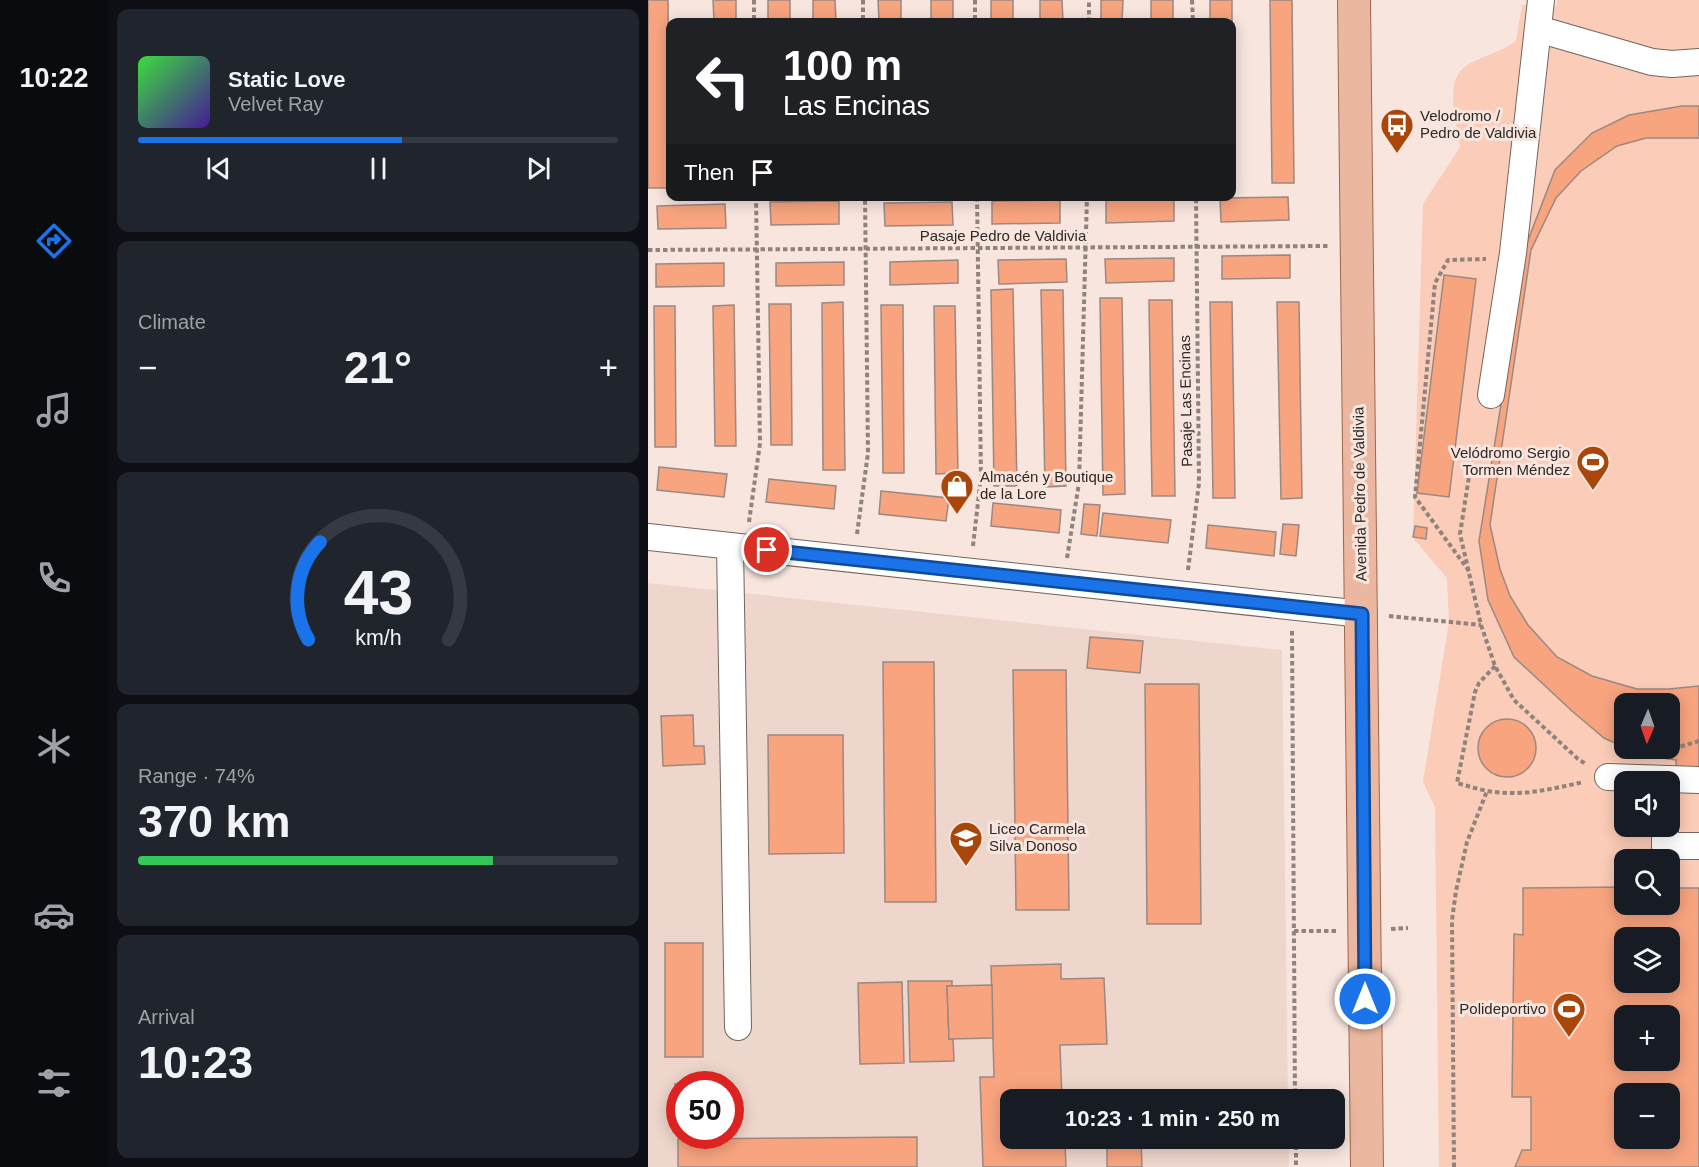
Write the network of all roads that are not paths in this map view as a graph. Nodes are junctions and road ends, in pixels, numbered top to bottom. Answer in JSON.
{"nodes":[{"id":1,"x":1354,"y":0,"type":"edge"},
{"id":2,"x":1541,"y":0,"type":"edge"},
{"id":3,"x":1538,"y":29,"type":"junction"},
{"id":4,"x":1699,"y":62,"type":"edge"},
{"id":5,"x":1491,"y":395,"type":"dead end"},
{"id":6,"x":648,"y":537,"type":"edge"},
{"id":7,"x":730,"y":546,"type":"junction"},
{"id":8,"x":1362,"y":614,"type":"junction"},
{"id":9,"x":1608,"y":777,"type":"road end"},
{"id":10,"x":1614,"y":777,"type":"edge"},
{"id":11,"x":1699,"y":780,"type":"edge"},
{"id":12,"x":1680,"y":781,"type":"edge"},
{"id":13,"x":1668,"y":837,"type":"edge"},
{"id":14,"x":1699,"y":846,"type":"edge"},
{"id":15,"x":738,"y":1027,"type":"dead end"},
{"id":16,"x":1367,"y":1167,"type":"edge"}],
"edges":[{"from":1,"to":8,"type":"main road","name":"Avenida Pedro de Valdivia"},
{"from":2,"to":3,"type":"street"},
{"from":3,"to":4,"type":"street"},
{"from":3,"to":5,"type":"street"},
{"from":6,"to":7,"type":"street"},
{"from":7,"to":8,"type":"street"},
{"from":7,"to":15,"type":"street"},
{"from":8,"to":16,"type":"main road","name":"Avenida Pedro de Valdivia"},
{"from":9,"to":10,"type":"street"},
{"from":11,"to":12,"type":"street"},
{"from":13,"to":14,"type":"street"}]}
